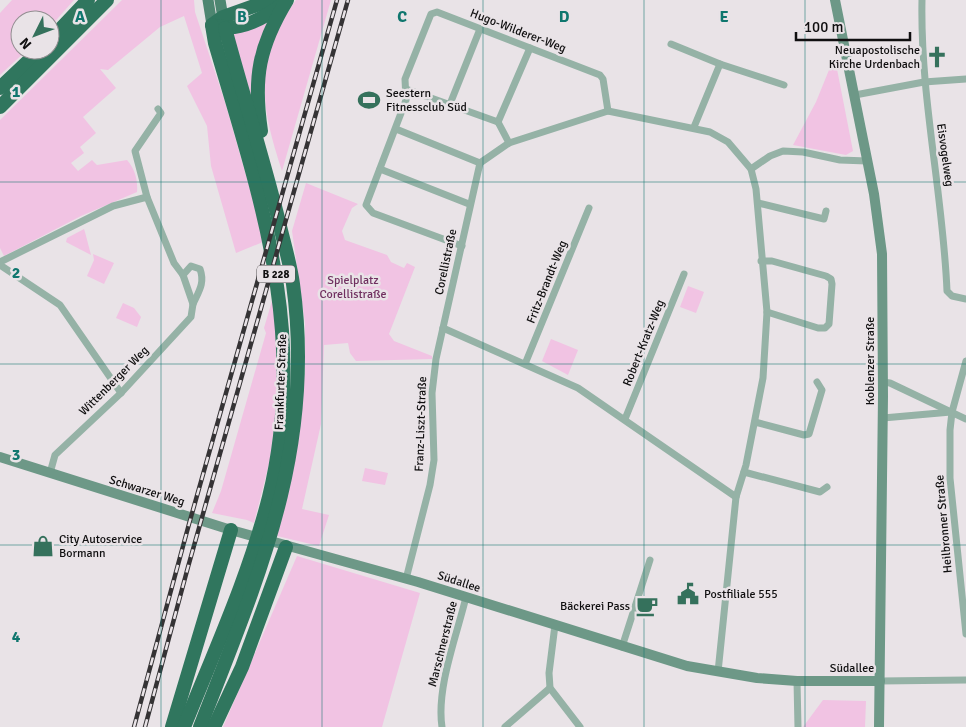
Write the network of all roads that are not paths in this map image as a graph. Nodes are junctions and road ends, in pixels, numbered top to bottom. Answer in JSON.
{"nodes":[{"id":1,"x":78,"y":0,"type":"edge"},
{"id":2,"x":88,"y":0,"type":"edge"},
{"id":3,"x":107,"y":0,"type":"edge"},
{"id":4,"x":208,"y":0,"type":"edge"},
{"id":5,"x":220,"y":0,"type":"edge"},
{"id":6,"x":250,"y":0,"type":"edge"},
{"id":7,"x":835,"y":0,"type":"edge"},
{"id":8,"x":922,"y":0,"type":"edge"},
{"id":9,"x":269,"y":1,"type":"edge"},
{"id":10,"x":287,"y":1,"type":"edge"},
{"id":11,"x":60,"y":19,"type":"edge"},
{"id":12,"x":220,"y":23,"type":"junction"},
{"id":13,"x":60,"y":29,"type":"edge"},
{"id":14,"x":480,"y":29,"type":"junction"},
{"id":15,"x":671,"y":44,"type":"dead end"},
{"id":16,"x":530,"y":48,"type":"junction"},
{"id":17,"x":29,"y":60,"type":"edge"},
{"id":18,"x":720,"y":64,"type":"junction"},
{"id":19,"x":966,"y":79,"type":"edge"},
{"id":20,"x":924,"y":82,"type":"junction"},
{"id":21,"x":784,"y":85,"type":"dead end"},
{"id":22,"x":0,"y":88,"type":"edge"},
{"id":23,"x":406,"y":89,"type":"junction"},
{"id":24,"x":854,"y":95,"type":"junction"},
{"id":25,"x":450,"y":104,"type":"junction"},
{"id":26,"x":0,"y":107,"type":"edge"},
{"id":27,"x":158,"y":109,"type":"dead end"},
{"id":28,"x":608,"y":110,"type":"junction"},
{"id":29,"x":498,"y":122,"type":"junction"},
{"id":30,"x":694,"y":127,"type":"junction"},
{"id":31,"x":396,"y":129,"type":"junction"},
{"id":32,"x":509,"y":143,"type":"junction"},
{"id":33,"x":867,"y":161,"type":"junction"},
{"id":34,"x":480,"y":163,"type":"junction"},
{"id":35,"x":380,"y":169,"type":"junction"},
{"id":36,"x":751,"y":169,"type":"junction"},
{"id":37,"x":268,"y":176,"type":"junction"},
{"id":38,"x":146,"y":197,"type":"junction"},
{"id":39,"x":758,"y":203,"type":"junction"},
{"id":40,"x":469,"y":204,"type":"junction"},
{"id":41,"x":589,"y":208,"type":"dead end"},
{"id":42,"x":826,"y":211,"type":"dead end"},
{"id":43,"x":462,"y":246,"type":"junction"},
{"id":44,"x":762,"y":260,"type":"junction"},
{"id":45,"x":0,"y":264,"type":"edge"},
{"id":46,"x":684,"y":274,"type":"dead end"},
{"id":47,"x":183,"y":275,"type":"junction"},
{"id":48,"x":966,"y":299,"type":"edge"},
{"id":49,"x":193,"y":304,"type":"junction"},
{"id":50,"x":767,"y":312,"type":"junction"},
{"id":51,"x":443,"y":328,"type":"junction"},
{"id":52,"x":966,"y":361,"type":"edge"},
{"id":53,"x":525,"y":364,"type":"junction"},
{"id":54,"x":817,"y":382,"type":"dead end"},
{"id":55,"x":883,"y":382,"type":"junction"},
{"id":56,"x":121,"y":393,"type":"junction"},
{"id":57,"x":952,"y":412,"type":"junction"},
{"id":58,"x":883,"y":418,"type":"junction"},
{"id":59,"x":966,"y":419,"type":"edge"},
{"id":60,"x":625,"y":420,"type":"junction"},
{"id":61,"x":754,"y":422,"type":"junction"},
{"id":62,"x":0,"y":457,"type":"edge"},
{"id":63,"x":744,"y":472,"type":"junction"},
{"id":64,"x":50,"y":474,"type":"junction"},
{"id":65,"x":826,"y":487,"type":"dead end"},
{"id":66,"x":736,"y":497,"type":"junction"},
{"id":67,"x":266,"y":529,"type":"junction"},
{"id":68,"x":231,"y":530,"type":"junction"},
{"id":69,"x":286,"y":547,"type":"junction"},
{"id":70,"x":260,"y":549,"type":"junction"},
{"id":71,"x":650,"y":560,"type":"dead end"},
{"id":72,"x":406,"y":579,"type":"junction"},
{"id":73,"x":466,"y":597,"type":"junction"},
{"id":74,"x":555,"y":625,"type":"junction"},
{"id":75,"x":966,"y":634,"type":"edge"},
{"id":76,"x":622,"y":646,"type":"junction"},
{"id":77,"x":718,"y":672,"type":"junction"},
{"id":78,"x":966,"y":680,"type":"edge"},
{"id":79,"x":797,"y":681,"type":"junction"},
{"id":80,"x":880,"y":681,"type":"junction"},
{"id":81,"x":550,"y":688,"type":"junction"},
{"id":82,"x":172,"y":727,"type":"edge"},
{"id":83,"x":184,"y":727,"type":"edge"},
{"id":84,"x":200,"y":727,"type":"edge"},
{"id":85,"x":214,"y":727,"type":"edge"},
{"id":86,"x":442,"y":727,"type":"edge"},
{"id":87,"x":506,"y":727,"type":"edge"},
{"id":88,"x":580,"y":727,"type":"edge"},
{"id":89,"x":798,"y":727,"type":"edge"},
{"id":90,"x":879,"y":727,"type":"edge"}],
"edges":[{"from":1,"to":11,"type":"highway"},
{"from":2,"to":13,"type":"highway"},
{"from":3,"to":26,"type":"highway"},
{"from":4,"to":12,"type":"main road","name":"Frankfurter Straße","number":"B 228"},
{"from":5,"to":12,"type":"main road","name":"Frankfurter Straße","number":"B 228"},
{"from":6,"to":9,"type":"highway"},
{"from":7,"to":24,"type":"main road","name":"Koblenzer Straße"},
{"from":8,"to":20,"type":"street","name":"Eisvogelweg"},
{"from":9,"to":12,"type":"highway"},
{"from":10,"to":12,"type":"highway"},
{"from":10,"to":37,"type":"highway"},
{"from":12,"to":37,"type":"highway","name":"Frankfurter Straße","number":"B 228"},
{"from":12,"to":67,"type":"highway","name":"Frankfurter Straße","number":"B 228"},
{"from":14,"to":16,"type":"street","name":"Hugo-Wilderer-Weg"},
{"from":14,"to":23,"type":"street","name":"Hugo-Wilderer-Weg"},
{"from":14,"to":25,"type":"street"},
{"from":15,"to":18,"type":"street"},
{"from":16,"to":28,"type":"street","name":"Hugo-Wilderer-Weg"},
{"from":16,"to":29,"type":"street"},
{"from":17,"to":22,"type":"highway"},
{"from":18,"to":21,"type":"street"},
{"from":18,"to":30,"type":"street"},
{"from":19,"to":20,"type":"street"},
{"from":20,"to":24,"type":"street"},
{"from":20,"to":48,"type":"street","name":"Eisvogelweg"},
{"from":23,"to":25,"type":"street"},
{"from":23,"to":31,"type":"street","name":"Hugo-Wilderer-Weg"},
{"from":24,"to":33,"type":"main road","name":"Koblenzer Straße"},
{"from":25,"to":29,"type":"street"},
{"from":27,"to":38,"type":"street"},
{"from":28,"to":30,"type":"street"},
{"from":28,"to":32,"type":"street"},
{"from":29,"to":32,"type":"street"},
{"from":30,"to":36,"type":"street"},
{"from":31,"to":34,"type":"street"},
{"from":31,"to":35,"type":"street","name":"Hugo-Wilderer-Weg"},
{"from":32,"to":34,"type":"street"},
{"from":33,"to":36,"type":"street"},
{"from":33,"to":55,"type":"main road","name":"Koblenzer Straße"},
{"from":34,"to":40,"type":"street","name":"Corellistraße"},
{"from":35,"to":40,"type":"street"},
{"from":35,"to":43,"type":"street","name":"Hugo-Wilderer-Weg"},
{"from":36,"to":39,"type":"street"},
{"from":37,"to":67,"type":"highway","name":"Frankfurter Straße","number":"B 228"},
{"from":38,"to":45,"type":"street"},
{"from":38,"to":47,"type":"street"},
{"from":39,"to":42,"type":"street"},
{"from":39,"to":44,"type":"street"},
{"from":40,"to":43,"type":"street","name":"Corellistraße"},
{"from":41,"to":53,"type":"street","name":"Fritz-Brandt-Weg"},
{"from":43,"to":51,"type":"street","name":"Corellistraße"},
{"from":44,"to":50,"type":"street"},
{"from":44,"to":50,"type":"street"},
{"from":45,"to":56,"type":"street"},
{"from":46,"to":60,"type":"street","name":"Robert-Kratz-Weg"},
{"from":47,"to":49,"type":"street"},
{"from":47,"to":49,"type":"street","name":"Wittenberger Weg"},
{"from":49,"to":56,"type":"street","name":"Wittenberger Weg"},
{"from":50,"to":61,"type":"street"},
{"from":51,"to":53,"type":"street"},
{"from":51,"to":72,"type":"street","name":"Franz-Liszt-Straße"},
{"from":52,"to":57,"type":"street","name":"Heilbronner Straße"},
{"from":53,"to":60,"type":"street"},
{"from":54,"to":61,"type":"street"},
{"from":55,"to":57,"type":"street"},
{"from":55,"to":58,"type":"main road","name":"Koblenzer Straße"},
{"from":56,"to":64,"type":"street","name":"Wittenberger Weg"},
{"from":57,"to":58,"type":"street"},
{"from":57,"to":59,"type":"street"},
{"from":57,"to":75,"type":"street","name":"Heilbronner Straße"},
{"from":58,"to":80,"type":"main road","name":"Koblenzer Straße"},
{"from":60,"to":66,"type":"street"},
{"from":61,"to":63,"type":"street"},
{"from":62,"to":64,"type":"main road","name":"Schwarzer Weg"},
{"from":63,"to":65,"type":"street"},
{"from":63,"to":66,"type":"street"},
{"from":64,"to":68,"type":"main road","name":"Schwarzer Weg"},
{"from":66,"to":77,"type":"street"},
{"from":67,"to":70,"type":"highway","name":"Frankfurter Straße","number":"B 228"},
{"from":68,"to":69,"type":"main road","name":"Schwarzer Weg"},
{"from":68,"to":82,"type":"highway"},
{"from":69,"to":72,"type":"main road","name":"Südallee"},
{"from":69,"to":85,"type":"highway"},
{"from":70,"to":83,"type":"highway","name":"Frankfurter Straße","number":"B 228"},
{"from":70,"to":84,"type":"highway","name":"Frankfurter Straße","number":"B 228"},
{"from":71,"to":76,"type":"street"},
{"from":72,"to":73,"type":"main road","name":"Südallee"},
{"from":73,"to":74,"type":"main road","name":"Südallee"},
{"from":73,"to":86,"type":"street","name":"Marschnerstraße"},
{"from":74,"to":76,"type":"main road","name":"Südallee"},
{"from":74,"to":81,"type":"street"},
{"from":76,"to":77,"type":"main road","name":"Südallee"},
{"from":77,"to":79,"type":"main road","name":"Südallee"},
{"from":78,"to":80,"type":"street","name":"Südallee"},
{"from":79,"to":80,"type":"main road","name":"Südallee"},
{"from":79,"to":89,"type":"street"},
{"from":80,"to":90,"type":"main road","name":"Koblenzer Straße"},
{"from":81,"to":87,"type":"street"},
{"from":81,"to":88,"type":"street"}]}
